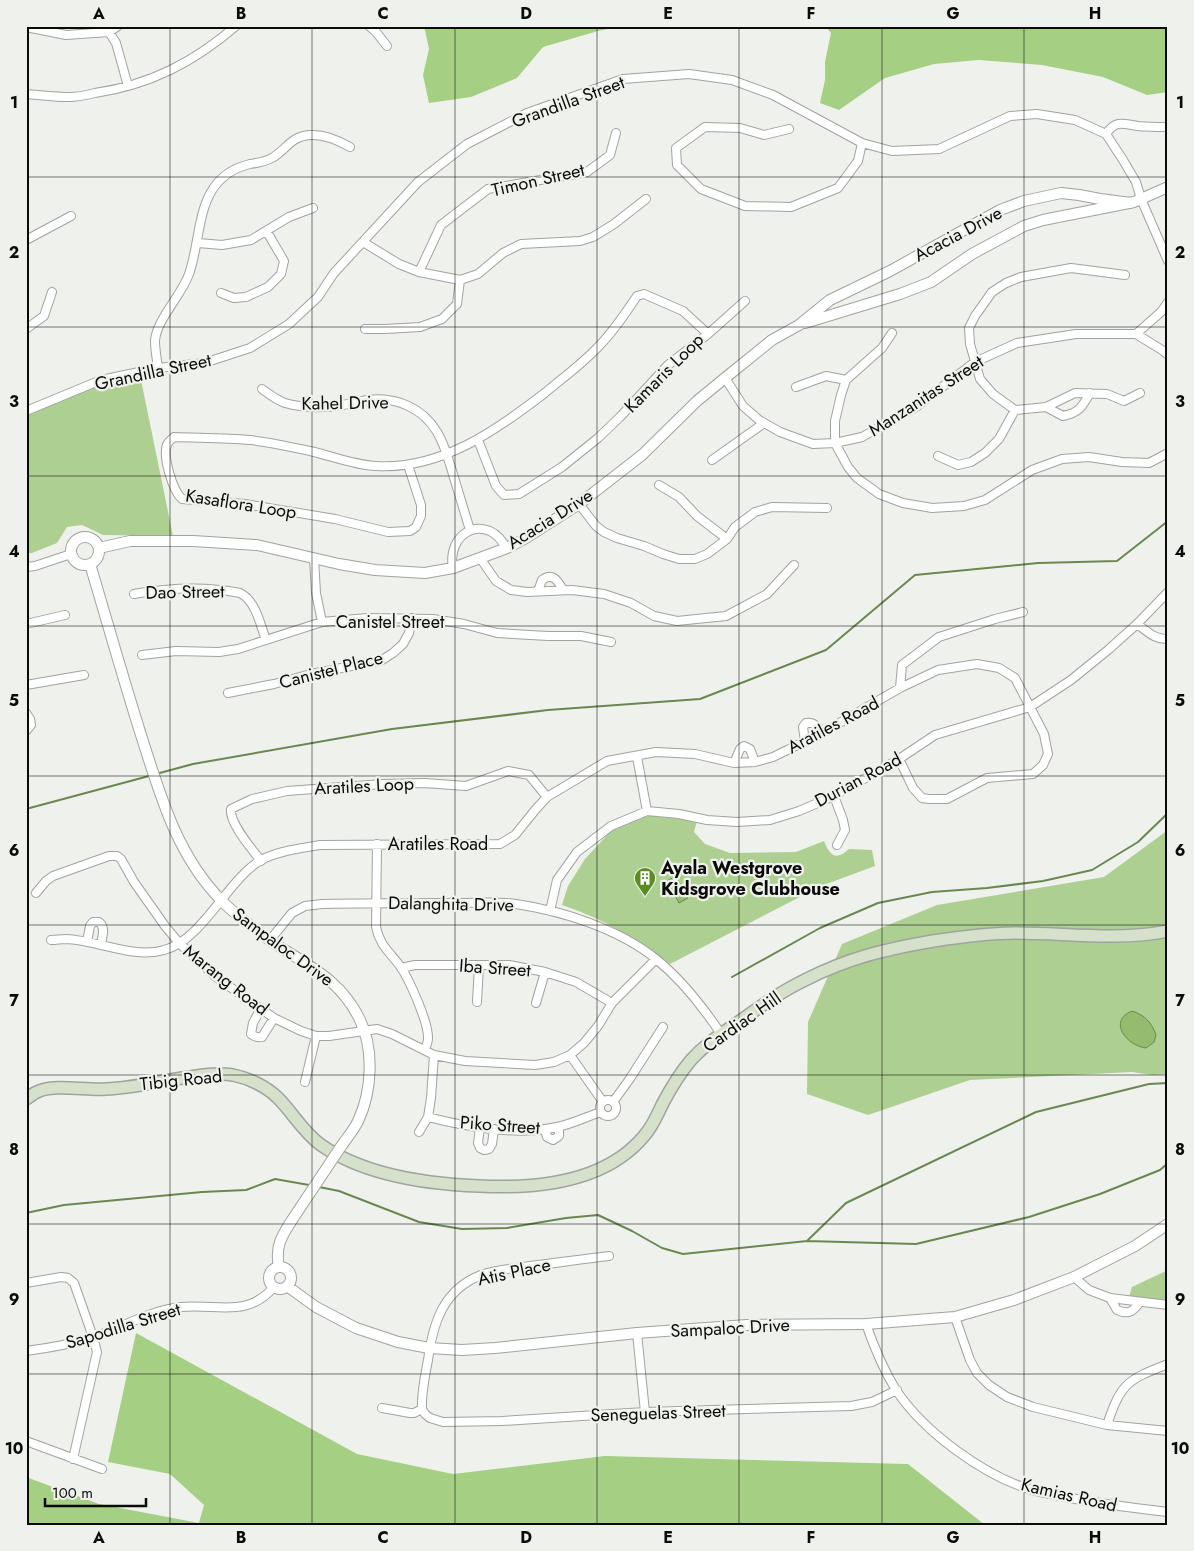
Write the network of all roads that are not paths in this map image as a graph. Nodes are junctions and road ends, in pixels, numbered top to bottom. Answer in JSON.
{"nodes":[{"id":1,"x":118,"y":26,"type":"edge"},
{"id":2,"x":236,"y":26,"type":"edge"},
{"id":3,"x":369,"y":26,"type":"edge"},
{"id":4,"x":26,"y":28,"type":"edge"},
{"id":5,"x":109,"y":32,"type":"junction"},
{"id":6,"x":387,"y":46,"type":"dead end"},
{"id":7,"x":128,"y":86,"type":"junction"},
{"id":8,"x":26,"y":94,"type":"edge"},
{"id":9,"x":1168,"y":127,"type":"edge"},
{"id":10,"x":789,"y":128,"type":"dead end"},
{"id":11,"x":616,"y":133,"type":"dead end"},
{"id":12,"x":1106,"y":134,"type":"junction"},
{"id":13,"x":862,"y":143,"type":"junction"},
{"id":14,"x":350,"y":147,"type":"dead end"},
{"id":15,"x":1168,"y":187,"type":"edge"},
{"id":16,"x":646,"y":199,"type":"dead end"},
{"id":17,"x":1136,"y":201,"type":"junction"},
{"id":18,"x":313,"y":208,"type":"dead end"},
{"id":19,"x":71,"y":216,"type":"dead end"},
{"id":20,"x":266,"y":232,"type":"junction"},
{"id":21,"x":26,"y":240,"type":"edge"},
{"id":22,"x":363,"y":242,"type":"junction"},
{"id":23,"x":198,"y":243,"type":"junction"},
{"id":24,"x":1168,"y":261,"type":"edge"},
{"id":25,"x":419,"y":272,"type":"junction"},
{"id":26,"x":1125,"y":275,"type":"dead end"},
{"id":27,"x":460,"y":280,"type":"junction"},
{"id":28,"x":52,"y":292,"type":"dead end"},
{"id":29,"x":221,"y":293,"type":"dead end"},
{"id":30,"x":745,"y":301,"type":"dead end"},
{"id":31,"x":1168,"y":302,"type":"edge"},
{"id":32,"x":799,"y":325,"type":"junction"},
{"id":33,"x":26,"y":329,"type":"edge"},
{"id":34,"x":365,"y":329,"type":"dead end"},
{"id":35,"x":892,"y":333,"type":"dead end"},
{"id":36,"x":708,"y":334,"type":"junction"},
{"id":37,"x":1136,"y":334,"type":"junction"},
{"id":38,"x":1168,"y":355,"type":"edge"},
{"id":39,"x":975,"y":362,"type":"junction"},
{"id":40,"x":158,"y":368,"type":"junction"},
{"id":41,"x":725,"y":378,"type":"junction"},
{"id":42,"x":846,"y":380,"type":"junction"},
{"id":43,"x":796,"y":387,"type":"dead end"},
{"id":44,"x":262,"y":389,"type":"dead end"},
{"id":45,"x":1090,"y":393,"type":"junction"},
{"id":46,"x":1140,"y":393,"type":"dead end"},
{"id":47,"x":1046,"y":407,"type":"junction"},
{"id":48,"x":26,"y":410,"type":"edge"},
{"id":49,"x":1015,"y":410,"type":"junction"},
{"id":50,"x":764,"y":423,"type":"junction"},
{"id":51,"x":478,"y":440,"type":"junction"},
{"id":52,"x":835,"y":443,"type":"junction"},
{"id":53,"x":1168,"y":453,"type":"edge"},
{"id":54,"x":446,"y":454,"type":"junction"},
{"id":55,"x":938,"y":456,"type":"dead end"},
{"id":56,"x":712,"y":460,"type":"dead end"},
{"id":57,"x":408,"y":465,"type":"junction"},
{"id":58,"x":659,"y":485,"type":"dead end"},
{"id":59,"x":579,"y":504,"type":"junction"},
{"id":60,"x":827,"y":508,"type":"dead end"},
{"id":61,"x":470,"y":530,"type":"junction"},
{"id":62,"x":727,"y":539,"type":"junction"},
{"id":63,"x":99,"y":548,"type":"junction"},
{"id":64,"x":507,"y":548,"type":"junction"},
{"id":65,"x":71,"y":554,"type":"junction"},
{"id":66,"x":314,"y":558,"type":"junction"},
{"id":67,"x":480,"y":558,"type":"junction"},
{"id":68,"x":90,"y":564,"type":"junction"},
{"id":69,"x":794,"y":565,"type":"dead end"},
{"id":70,"x":26,"y":566,"type":"edge"},
{"id":71,"x":452,"y":568,"type":"junction"},
{"id":72,"x":563,"y":590,"type":"junction"},
{"id":73,"x":538,"y":592,"type":"junction"},
{"id":74,"x":1168,"y":592,"type":"edge"},
{"id":75,"x":134,"y":594,"type":"dead end"},
{"id":76,"x":1023,"y":612,"type":"dead end"},
{"id":77,"x":65,"y":615,"type":"dead end"},
{"id":78,"x":412,"y":618,"type":"junction"},
{"id":79,"x":322,"y":622,"type":"junction"},
{"id":80,"x":26,"y":624,"type":"edge"},
{"id":81,"x":1137,"y":624,"type":"junction"},
{"id":82,"x":266,"y":640,"type":"junction"},
{"id":83,"x":1168,"y":640,"type":"edge"},
{"id":84,"x":611,"y":642,"type":"dead end"},
{"id":85,"x":142,"y":655,"type":"dead end"},
{"id":86,"x":84,"y":675,"type":"dead end"},
{"id":87,"x":26,"y":685,"type":"edge"},
{"id":88,"x":900,"y":688,"type":"junction"},
{"id":89,"x":228,"y":693,"type":"dead end"},
{"id":90,"x":1030,"y":706,"type":"junction"},
{"id":91,"x":26,"y":713,"type":"edge"},
{"id":92,"x":26,"y":731,"type":"edge"},
{"id":93,"x":822,"y":733,"type":"junction"},
{"id":94,"x":805,"y":742,"type":"junction"},
{"id":95,"x":637,"y":757,"type":"junction"},
{"id":96,"x":899,"y":758,"type":"junction"},
{"id":97,"x":755,"y":762,"type":"junction"},
{"id":98,"x":734,"y":763,"type":"junction"},
{"id":99,"x":834,"y":796,"type":"junction"},
{"id":100,"x":547,"y":798,"type":"junction"},
{"id":101,"x":647,"y":811,"type":"junction"},
{"id":102,"x":377,"y":844,"type":"junction"},
{"id":103,"x":837,"y":845,"type":"dead end"},
{"id":104,"x":261,"y":860,"type":"junction"},
{"id":105,"x":36,"y":893,"type":"dead end"},
{"id":106,"x":221,"y":901,"type":"junction"},
{"id":107,"x":375,"y":903,"type":"junction"},
{"id":108,"x":550,"y":910,"type":"junction"},
{"id":109,"x":1168,"y":931,"type":"edge"},
{"id":110,"x":51,"y":940,"type":"dead end"},
{"id":111,"x":270,"y":940,"type":"junction"},
{"id":112,"x":87,"y":942,"type":"junction"},
{"id":113,"x":180,"y":944,"type":"junction"},
{"id":114,"x":101,"y":945,"type":"junction"},
{"id":115,"x":656,"y":959,"type":"junction"},
{"id":116,"x":479,"y":965,"type":"junction"},
{"id":117,"x":401,"y":968,"type":"junction"},
{"id":118,"x":545,"y":972,"type":"junction"},
{"id":119,"x":477,"y":1002,"type":"dead end"},
{"id":120,"x":612,"y":1002,"type":"junction"},
{"id":121,"x":536,"y":1003,"type":"dead end"},
{"id":122,"x":261,"y":1008,"type":"junction"},
{"id":123,"x":274,"y":1018,"type":"junction"},
{"id":124,"x":663,"y":1027,"type":"dead end"},
{"id":125,"x":364,"y":1031,"type":"junction"},
{"id":126,"x":721,"y":1034,"type":"junction"},
{"id":127,"x":316,"y":1036,"type":"junction"},
{"id":128,"x":425,"y":1050,"type":"junction"},
{"id":129,"x":434,"y":1054,"type":"junction"},
{"id":130,"x":570,"y":1056,"type":"junction"},
{"id":131,"x":305,"y":1082,"type":"dead end"},
{"id":132,"x":26,"y":1099,"type":"edge"},
{"id":133,"x":603,"y":1102,"type":"junction"},
{"id":134,"x":613,"y":1102,"type":"junction"},
{"id":135,"x":600,"y":1112,"type":"junction"},
{"id":136,"x":428,"y":1117,"type":"junction"},
{"id":137,"x":480,"y":1127,"type":"junction"},
{"id":138,"x":559,"y":1127,"type":"junction"},
{"id":139,"x":494,"y":1128,"type":"junction"},
{"id":140,"x":545,"y":1129,"type":"junction"},
{"id":141,"x":419,"y":1132,"type":"dead end"},
{"id":142,"x":367,"y":1167,"type":"joint"},
{"id":143,"x":1168,"y":1224,"type":"edge"},
{"id":144,"x":609,"y":1256,"type":"dead end"},
{"id":145,"x":278,"y":1268,"type":"junction"},
{"id":146,"x":1074,"y":1277,"type":"junction"},
{"id":147,"x":26,"y":1283,"type":"edge"},
{"id":148,"x":288,"y":1286,"type":"junction"},
{"id":149,"x":274,"y":1287,"type":"junction"},
{"id":150,"x":1110,"y":1298,"type":"junction"},
{"id":151,"x":1140,"y":1302,"type":"junction"},
{"id":152,"x":1168,"y":1305,"type":"edge"},
{"id":153,"x":955,"y":1317,"type":"junction"},
{"id":154,"x":866,"y":1324,"type":"junction"},
{"id":155,"x":637,"y":1333,"type":"junction"},
{"id":156,"x":93,"y":1337,"type":"junction"},
{"id":157,"x":429,"y":1348,"type":"junction"},
{"id":158,"x":26,"y":1351,"type":"edge"},
{"id":159,"x":1168,"y":1364,"type":"edge"},
{"id":160,"x":897,"y":1390,"type":"junction"},
{"id":161,"x":382,"y":1408,"type":"dead end"},
{"id":162,"x":422,"y":1409,"type":"junction"},
{"id":163,"x":645,"y":1412,"type":"junction"},
{"id":164,"x":1107,"y":1425,"type":"junction"},
{"id":165,"x":1168,"y":1431,"type":"edge"},
{"id":166,"x":26,"y":1440,"type":"edge"},
{"id":167,"x":73,"y":1459,"type":"junction"},
{"id":168,"x":102,"y":1469,"type":"dead end"},
{"id":169,"x":1168,"y":1512,"type":"edge"}],
"edges":[{"from":1,"to":5,"type":"street"},
{"from":2,"to":7,"type":"street"},
{"from":3,"to":6,"type":"street"},
{"from":4,"to":5,"type":"street"},
{"from":5,"to":7,"type":"street"},
{"from":7,"to":8,"type":"street"},
{"from":9,"to":12,"type":"street"},
{"from":10,"to":13,"type":"street"},
{"from":11,"to":25,"type":"street","name":"Timon Street"},
{"from":12,"to":13,"type":"street","name":"Grandilla Street"},
{"from":12,"to":17,"type":"street"},
{"from":13,"to":22,"type":"street","name":"Grandilla Street"},
{"from":14,"to":23,"type":"street"},
{"from":15,"to":17,"type":"street","name":"Acacia Drive"},
{"from":16,"to":27,"type":"street"},
{"from":17,"to":24,"type":"street"},
{"from":17,"to":32,"type":"street","name":"Acacia Drive"},
{"from":17,"to":32,"type":"street","name":"Acacia Drive"},
{"from":18,"to":20,"type":"street"},
{"from":19,"to":21,"type":"street"},
{"from":20,"to":23,"type":"street"},
{"from":20,"to":29,"type":"street"},
{"from":22,"to":25,"type":"street"},
{"from":22,"to":40,"type":"street","name":"Grandilla Street"},
{"from":23,"to":40,"type":"street"},
{"from":25,"to":27,"type":"street"},
{"from":26,"to":39,"type":"street"},
{"from":27,"to":34,"type":"street"},
{"from":28,"to":33,"type":"street"},
{"from":30,"to":36,"type":"street"},
{"from":31,"to":37,"type":"street"},
{"from":32,"to":41,"type":"street","name":"Acacia Drive"},
{"from":35,"to":42,"type":"street"},
{"from":36,"to":51,"type":"street","name":"Kamaris Loop"},
{"from":36,"to":51,"type":"street","name":"Kamaris Loop"},
{"from":37,"to":38,"type":"street"},
{"from":37,"to":39,"type":"street","name":"Manzanitas Street"},
{"from":39,"to":49,"type":"street"},
{"from":39,"to":52,"type":"street","name":"Manzanitas Street"},
{"from":40,"to":48,"type":"street","name":"Grandilla Street"},
{"from":41,"to":50,"type":"street","name":"Manzanitas Street"},
{"from":41,"to":59,"type":"street","name":"Acacia Drive"},
{"from":42,"to":43,"type":"street"},
{"from":42,"to":52,"type":"street"},
{"from":44,"to":54,"type":"street","name":"Kahel Drive"},
{"from":45,"to":46,"type":"street"},
{"from":45,"to":47,"type":"street"},
{"from":45,"to":47,"type":"street"},
{"from":47,"to":49,"type":"street"},
{"from":49,"to":55,"type":"street"},
{"from":50,"to":52,"type":"street","name":"Manzanitas Street"},
{"from":50,"to":56,"type":"street"},
{"from":51,"to":54,"type":"street","name":"Kamaris Loop"},
{"from":52,"to":53,"type":"street"},
{"from":54,"to":57,"type":"street","name":"Kasaflora Loop"},
{"from":54,"to":61,"type":"street","name":"Kahel Drive"},
{"from":57,"to":57,"type":"street","name":"Kasaflora Loop"},
{"from":58,"to":62,"type":"street"},
{"from":59,"to":62,"type":"street"},
{"from":59,"to":64,"type":"street","name":"Acacia Drive"},
{"from":60,"to":62,"type":"street"},
{"from":61,"to":64,"type":"street"},
{"from":61,"to":71,"type":"street"},
{"from":63,"to":65,"type":"street"},
{"from":63,"to":66,"type":"street","name":"Acacia Drive"},
{"from":63,"to":68,"type":"street"},
{"from":64,"to":67,"type":"street","name":"Acacia Drive"},
{"from":65,"to":68,"type":"street"},
{"from":65,"to":70,"type":"street"},
{"from":66,"to":71,"type":"street","name":"Acacia Drive"},
{"from":66,"to":79,"type":"street"},
{"from":67,"to":71,"type":"street","name":"Acacia Drive"},
{"from":67,"to":73,"type":"street"},
{"from":68,"to":106,"type":"street","name":"Sampaloc Drive"},
{"from":69,"to":72,"type":"street"},
{"from":72,"to":73,"type":"street"},
{"from":72,"to":73,"type":"street"},
{"from":74,"to":81,"type":"street","name":"Durian Road"},
{"from":75,"to":82,"type":"street","name":"Dao Street"},
{"from":76,"to":88,"type":"street"},
{"from":77,"to":80,"type":"street"},
{"from":78,"to":79,"type":"street","name":"Canistel Street"},
{"from":78,"to":84,"type":"street","name":"Canistel Street"},
{"from":78,"to":89,"type":"street","name":"Canistel Place"},
{"from":79,"to":82,"type":"street","name":"Canistel Street"},
{"from":81,"to":83,"type":"street"},
{"from":81,"to":90,"type":"street","name":"Durian Road"},
{"from":82,"to":85,"type":"street","name":"Canistel Street"},
{"from":86,"to":87,"type":"street"},
{"from":88,"to":90,"type":"street","name":"Aratiles Road"},
{"from":88,"to":93,"type":"street","name":"Aratiles Road"},
{"from":90,"to":96,"type":"street","name":"Durian Road"},
{"from":90,"to":96,"type":"street","name":"Aratiles Road"},
{"from":91,"to":92,"type":"street"},
{"from":93,"to":94,"type":"street","name":"Aratiles Road"},
{"from":93,"to":94,"type":"street"},
{"from":94,"to":97,"type":"street","name":"Aratiles Road"},
{"from":95,"to":98,"type":"street","name":"Aratiles Road"},
{"from":95,"to":100,"type":"street","name":"Aratiles Road"},
{"from":95,"to":101,"type":"street"},
{"from":96,"to":99,"type":"street","name":"Durian Road"},
{"from":97,"to":98,"type":"street","name":"Aratiles Road"},
{"from":97,"to":98,"type":"street"},
{"from":99,"to":101,"type":"street","name":"Durian Road"},
{"from":99,"to":103,"type":"street"},
{"from":100,"to":102,"type":"street","name":"Aratiles Road"},
{"from":100,"to":104,"type":"street","name":"Aratiles Loop"},
{"from":101,"to":108,"type":"street","name":"Durian Road"},
{"from":102,"to":104,"type":"street","name":"Aratiles Road"},
{"from":102,"to":107,"type":"street"},
{"from":104,"to":106,"type":"street","name":"Aratiles Road"},
{"from":105,"to":113,"type":"street","name":"Marang Road"},
{"from":106,"to":111,"type":"street","name":"Sampaloc Drive"},
{"from":106,"to":113,"type":"street","name":"Aratiles Road"},
{"from":107,"to":108,"type":"street","name":"Dalanghita Drive"},
{"from":107,"to":111,"type":"street","name":"Dalanghita Drive"},
{"from":107,"to":117,"type":"street"},
{"from":108,"to":115,"type":"street","name":"Dalanghita Drive"},
{"from":109,"to":126,"type":"main road","name":"Cardiac Hill"},
{"from":110,"to":112,"type":"street","name":"Aratiles Road"},
{"from":111,"to":125,"type":"street","name":"Sampaloc Drive"},
{"from":112,"to":114,"type":"street","name":"Aratiles Road"},
{"from":112,"to":114,"type":"street"},
{"from":113,"to":114,"type":"street","name":"Aratiles Road"},
{"from":113,"to":122,"type":"street","name":"Marang Road"},
{"from":115,"to":120,"type":"street","name":"Marang Road"},
{"from":115,"to":126,"type":"street","name":"Dalanghita Drive"},
{"from":116,"to":117,"type":"street","name":"Iba Street"},
{"from":116,"to":118,"type":"street","name":"Iba Street"},
{"from":116,"to":119,"type":"street"},
{"from":117,"to":128,"type":"street"},
{"from":118,"to":120,"type":"street","name":"Iba Street"},
{"from":118,"to":121,"type":"street"},
{"from":120,"to":130,"type":"street","name":"Marang Road"},
{"from":122,"to":123,"type":"street","name":"Marang Road"},
{"from":122,"to":123,"type":"street"},
{"from":123,"to":127,"type":"street","name":"Marang Road"},
{"from":124,"to":134,"type":"street"},
{"from":125,"to":127,"type":"street","name":"Marang Road"},
{"from":125,"to":128,"type":"street","name":"Marang Road"},
{"from":125,"to":145,"type":"street","name":"Sampaloc Drive","bridge":true},
{"from":126,"to":142,"type":"main road","name":"Cardiac Hill"},
{"from":127,"to":131,"type":"street"},
{"from":128,"to":129,"type":"street","name":"Marang Road"},
{"from":129,"to":130,"type":"street","name":"Marang Road"},
{"from":129,"to":136,"type":"street"},
{"from":130,"to":133,"type":"street"},
{"from":132,"to":142,"type":"main road","name":"Tibig Road"},
{"from":133,"to":134,"type":"street"},
{"from":133,"to":135,"type":"street"},
{"from":134,"to":135,"type":"street"},
{"from":135,"to":138,"type":"street","name":"Piko Street"},
{"from":136,"to":137,"type":"street","name":"Piko Street"},
{"from":136,"to":141,"type":"street"},
{"from":137,"to":139,"type":"street","name":"Piko Street"},
{"from":137,"to":139,"type":"street"},
{"from":138,"to":140,"type":"street","name":"Piko Street"},
{"from":138,"to":140,"type":"street"},
{"from":139,"to":140,"type":"street","name":"Piko Street"},
{"from":143,"to":146,"type":"street","name":"Sampaloc Drive"},
{"from":144,"to":157,"type":"street","name":"Atis Place"},
{"from":145,"to":148,"type":"street"},
{"from":145,"to":149,"type":"street"},
{"from":146,"to":150,"type":"street"},
{"from":146,"to":153,"type":"street","name":"Sampaloc Drive"},
{"from":147,"to":156,"type":"street"},
{"from":148,"to":149,"type":"street"},
{"from":148,"to":157,"type":"street","name":"Sampaloc Drive"},
{"from":149,"to":156,"type":"street","name":"Sapodilla Street"},
{"from":150,"to":151,"type":"street"},
{"from":150,"to":151,"type":"street"},
{"from":151,"to":152,"type":"street"},
{"from":153,"to":154,"type":"street","name":"Sampaloc Drive"},
{"from":153,"to":164,"type":"street"},
{"from":154,"to":155,"type":"street","name":"Sampaloc Drive"},
{"from":154,"to":160,"type":"street","name":"Kamias Road"},
{"from":155,"to":157,"type":"street","name":"Sampaloc Drive"},
{"from":155,"to":163,"type":"street"},
{"from":156,"to":158,"type":"street","name":"Sapodilla Street"},
{"from":156,"to":167,"type":"street"},
{"from":157,"to":162,"type":"street","name":"Atis Place"},
{"from":159,"to":164,"type":"street"},
{"from":160,"to":163,"type":"street","name":"Seneguelas Street"},
{"from":160,"to":169,"type":"street","name":"Kamias Road"},
{"from":161,"to":162,"type":"street"},
{"from":162,"to":163,"type":"street","name":"Seneguelas Street"},
{"from":164,"to":165,"type":"street"},
{"from":166,"to":167,"type":"street"},
{"from":167,"to":168,"type":"street"}]}
